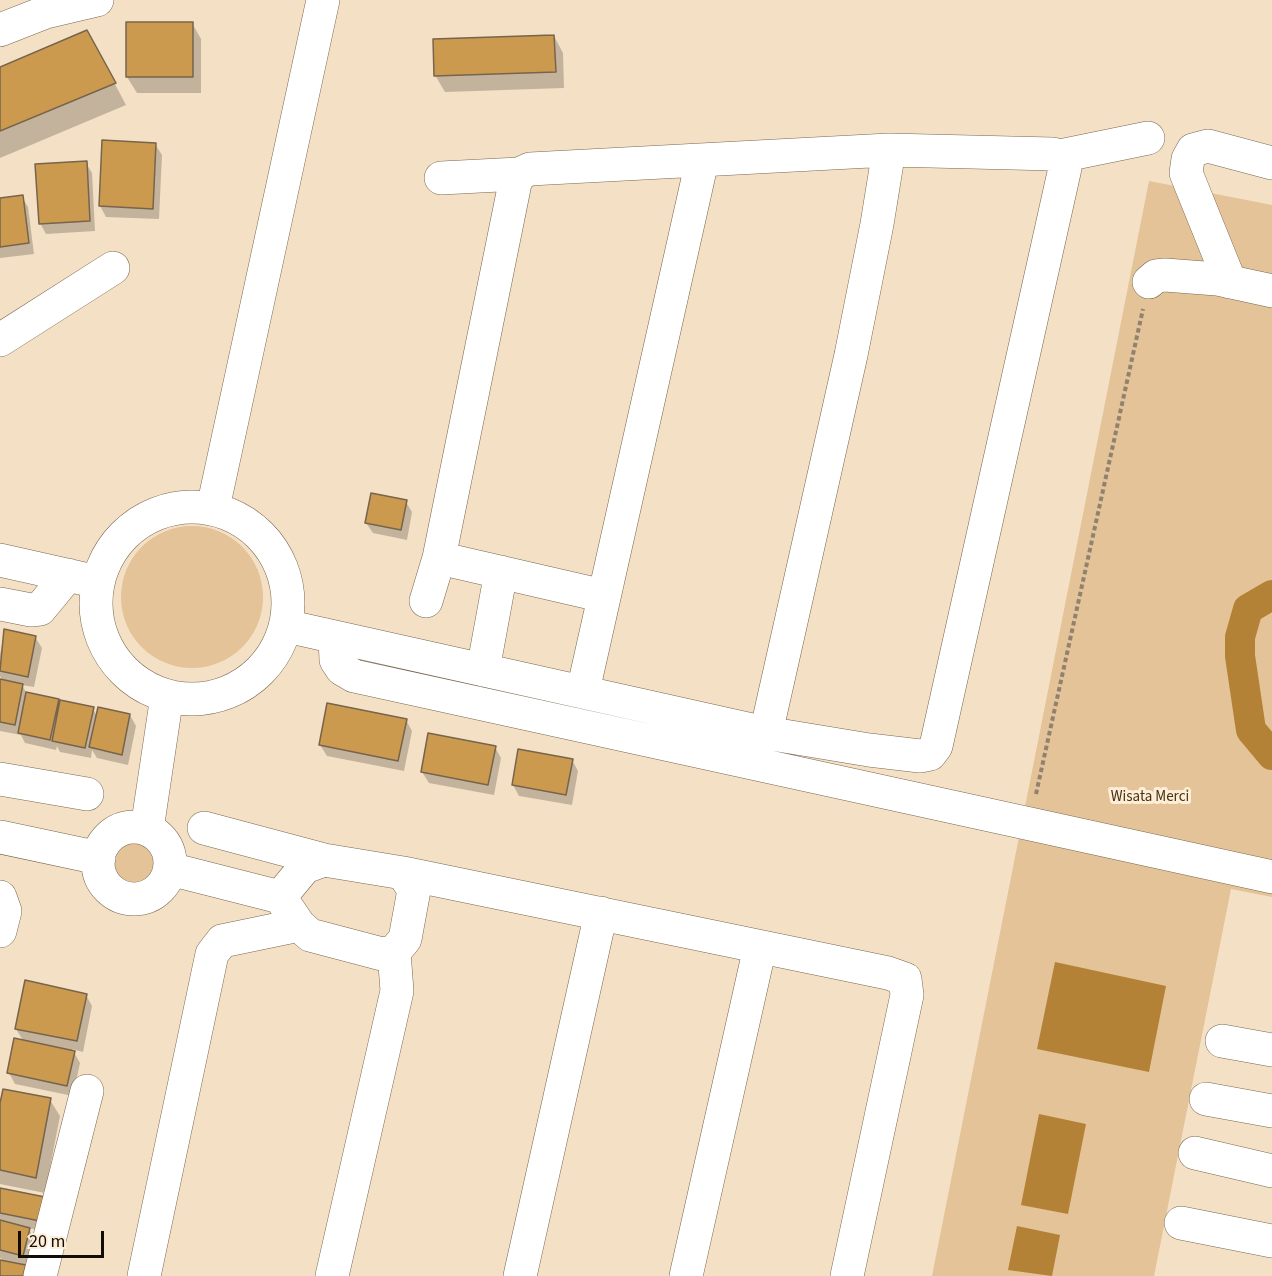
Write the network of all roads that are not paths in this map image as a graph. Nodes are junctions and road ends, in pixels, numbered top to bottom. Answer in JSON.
{"nodes":[{"id":1,"x":97,"y":0,"type":"edge"},
{"id":2,"x":323,"y":0,"type":"edge"},
{"id":3,"x":0,"y":30,"type":"edge"},
{"id":4,"x":1148,"y":138,"type":"dead end"},
{"id":5,"x":889,"y":150,"type":"junction"},
{"id":6,"x":1060,"y":156,"type":"junction"},
{"id":7,"x":702,"y":161,"type":"junction"},
{"id":8,"x":1272,"y":163,"type":"edge"},
{"id":9,"x":519,"y":174,"type":"junction"},
{"id":10,"x":441,"y":178,"type":"dead end"},
{"id":11,"x":113,"y":268,"type":"dead end"},
{"id":12,"x":1149,"y":282,"type":"road end"},
{"id":13,"x":1230,"y":282,"type":"junction"},
{"id":14,"x":1272,"y":291,"type":"edge"},
{"id":15,"x":0,"y":340,"type":"edge"},
{"id":16,"x":213,"y":508,"type":"junction"},
{"id":17,"x":439,"y":558,"type":"junction"},
{"id":18,"x":0,"y":560,"type":"edge"},
{"id":19,"x":501,"y":572,"type":"junction"},
{"id":20,"x":83,"y":578,"type":"junction"},
{"id":21,"x":604,"y":596,"type":"junction"},
{"id":22,"x":426,"y":601,"type":"dead end"},
{"id":23,"x":0,"y":604,"type":"edge"},
{"id":24,"x":286,"y":626,"type":"junction"},
{"id":25,"x":335,"y":639,"type":"junction"},
{"id":26,"x":483,"y":670,"type":"junction"},
{"id":27,"x":583,"y":691,"type":"junction"},
{"id":28,"x":167,"y":696,"type":"junction"},
{"id":29,"x":766,"y":733,"type":"junction"},
{"id":30,"x":0,"y":779,"type":"edge"},
{"id":31,"x":87,"y":794,"type":"dead end"},
{"id":32,"x":204,"y":828,"type":"dead end"},
{"id":33,"x":147,"y":829,"type":"junction"},
{"id":34,"x":0,"y":837,"type":"edge"},
{"id":35,"x":99,"y":858,"type":"junction"},
{"id":36,"x":324,"y":860,"type":"junction"},
{"id":37,"x":170,"y":869,"type":"junction"},
{"id":38,"x":403,"y":873,"type":"junction"},
{"id":39,"x":1272,"y":878,"type":"edge"},
{"id":40,"x":0,"y":897,"type":"edge"},
{"id":41,"x":280,"y":897,"type":"junction"},
{"id":42,"x":601,"y":913,"type":"junction"},
{"id":43,"x":299,"y":926,"type":"junction"},
{"id":44,"x":0,"y":931,"type":"edge"},
{"id":45,"x":760,"y":947,"type":"junction"},
{"id":46,"x":394,"y":952,"type":"junction"},
{"id":47,"x":1221,"y":1041,"type":"dead end"},
{"id":48,"x":1272,"y":1050,"type":"edge"},
{"id":49,"x":87,"y":1091,"type":"dead end"},
{"id":50,"x":1206,"y":1099,"type":"dead end"},
{"id":51,"x":1272,"y":1111,"type":"edge"},
{"id":52,"x":1194,"y":1153,"type":"dead end"},
{"id":53,"x":1272,"y":1171,"type":"edge"},
{"id":54,"x":1181,"y":1224,"type":"dead end"},
{"id":55,"x":1272,"y":1241,"type":"edge"},
{"id":56,"x":40,"y":1276,"type":"edge"},
{"id":57,"x":144,"y":1276,"type":"edge"},
{"id":58,"x":332,"y":1276,"type":"edge"},
{"id":59,"x":520,"y":1276,"type":"edge"},
{"id":60,"x":686,"y":1276,"type":"edge"},
{"id":61,"x":847,"y":1276,"type":"edge"}],
"edges":[{"from":1,"to":3,"type":"street"},
{"from":2,"to":16,"type":"street"},
{"from":4,"to":6,"type":"street"},
{"from":5,"to":6,"type":"street"},
{"from":5,"to":7,"type":"street"},
{"from":5,"to":29,"type":"street"},
{"from":6,"to":29,"type":"street"},
{"from":7,"to":9,"type":"street"},
{"from":7,"to":21,"type":"street"},
{"from":8,"to":13,"type":"street"},
{"from":9,"to":10,"type":"street"},
{"from":9,"to":17,"type":"street"},
{"from":11,"to":15,"type":"street"},
{"from":12,"to":13,"type":"street"},
{"from":13,"to":14,"type":"street"},
{"from":16,"to":20,"type":"street"},
{"from":16,"to":24,"type":"street"},
{"from":17,"to":19,"type":"street"},
{"from":17,"to":22,"type":"street"},
{"from":18,"to":20,"type":"street"},
{"from":19,"to":21,"type":"street"},
{"from":19,"to":26,"type":"street"},
{"from":20,"to":23,"type":"street"},
{"from":20,"to":28,"type":"street"},
{"from":21,"to":27,"type":"street"},
{"from":24,"to":25,"type":"street"},
{"from":24,"to":28,"type":"street"},
{"from":25,"to":26,"type":"street"},
{"from":25,"to":39,"type":"street"},
{"from":26,"to":27,"type":"street"},
{"from":27,"to":29,"type":"street"},
{"from":28,"to":33,"type":"street"},
{"from":30,"to":31,"type":"street"},
{"from":32,"to":36,"type":"street"},
{"from":33,"to":35,"type":"street"},
{"from":33,"to":37,"type":"street"},
{"from":34,"to":35,"type":"street"},
{"from":35,"to":37,"type":"street"},
{"from":36,"to":38,"type":"street"},
{"from":36,"to":41,"type":"street"},
{"from":37,"to":41,"type":"street"},
{"from":38,"to":42,"type":"street"},
{"from":38,"to":46,"type":"street"},
{"from":40,"to":44,"type":"street"},
{"from":41,"to":43,"type":"street"},
{"from":42,"to":45,"type":"street"},
{"from":42,"to":59,"type":"street"},
{"from":43,"to":46,"type":"street"},
{"from":43,"to":57,"type":"street"},
{"from":45,"to":60,"type":"street"},
{"from":45,"to":61,"type":"street"},
{"from":46,"to":58,"type":"street"},
{"from":47,"to":48,"type":"street"},
{"from":49,"to":56,"type":"street"},
{"from":50,"to":51,"type":"street"},
{"from":52,"to":53,"type":"street"},
{"from":54,"to":55,"type":"street"}]}
